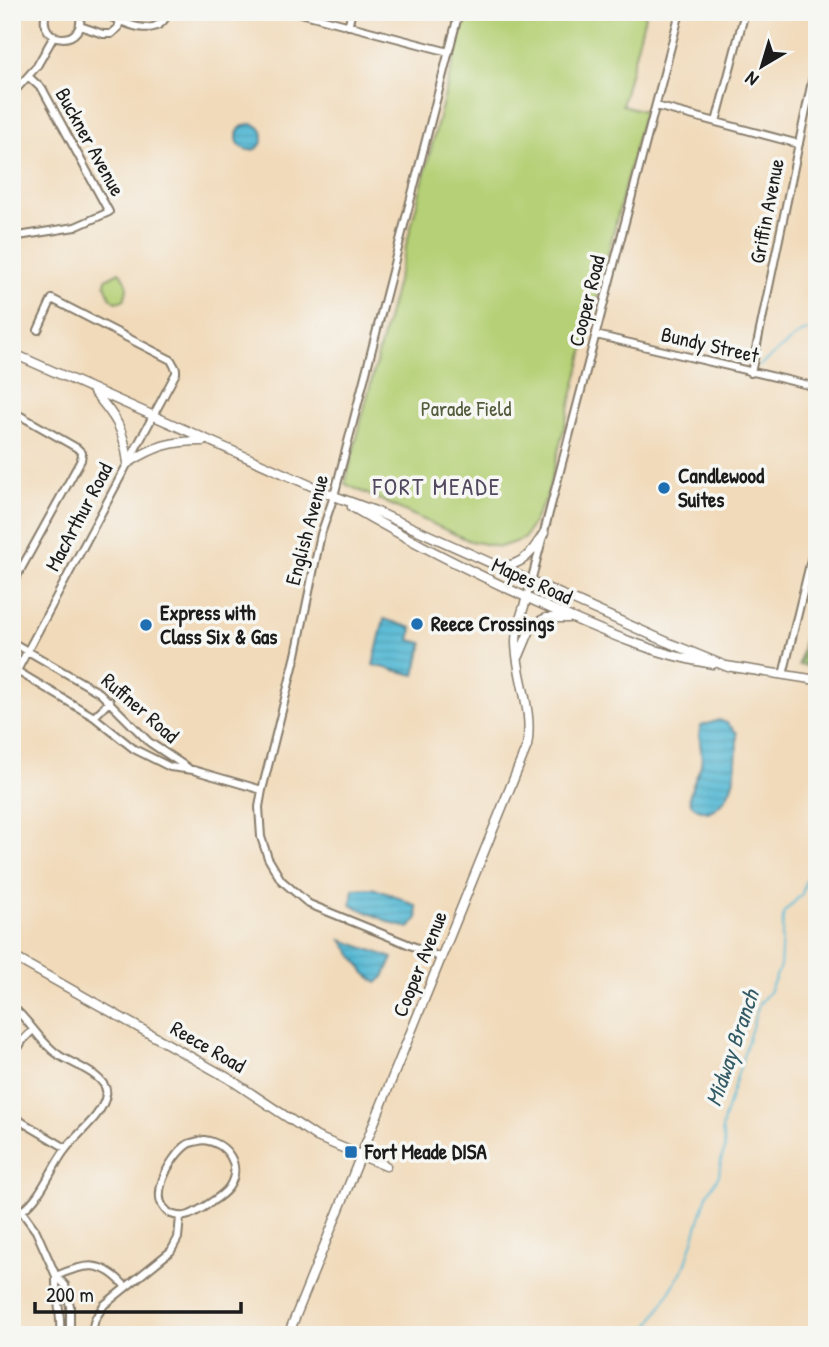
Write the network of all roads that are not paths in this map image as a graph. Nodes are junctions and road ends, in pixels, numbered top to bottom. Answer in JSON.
{"nodes":[{"id":1,"x":46,"y":12,"type":"edge"},
{"id":2,"x":79,"y":12,"type":"edge"},
{"id":3,"x":101,"y":12,"type":"edge"},
{"id":4,"x":122,"y":12,"type":"edge"},
{"id":5,"x":168,"y":12,"type":"edge"},
{"id":6,"x":297,"y":12,"type":"edge"},
{"id":7,"x":352,"y":12,"type":"edge"},
{"id":8,"x":459,"y":12,"type":"edge"},
{"id":9,"x":680,"y":12,"type":"edge"},
{"id":10,"x":745,"y":12,"type":"edge"},
{"id":11,"x":790,"y":12,"type":"edge"},
{"id":12,"x":817,"y":19,"type":"edge"},
{"id":13,"x":120,"y":21,"type":"junction"},
{"id":14,"x":80,"y":26,"type":"junction"},
{"id":15,"x":348,"y":26,"type":"junction"},
{"id":16,"x":54,"y":36,"type":"junction"},
{"id":17,"x":449,"y":52,"type":"junction"},
{"id":18,"x":817,"y":57,"type":"edge"},
{"id":19,"x":29,"y":76,"type":"junction"},
{"id":20,"x":12,"y":94,"type":"edge"},
{"id":21,"x":656,"y":106,"type":"junction"},
{"id":22,"x":716,"y":122,"type":"junction"},
{"id":23,"x":799,"y":144,"type":"junction"},
{"id":24,"x":12,"y":237,"type":"edge"},
{"id":25,"x":38,"y":330,"type":"dead end"},
{"id":26,"x":596,"y":335,"type":"junction"},
{"id":27,"x":12,"y":353,"type":"edge"},
{"id":28,"x":751,"y":373,"type":"junction"},
{"id":29,"x":817,"y":387,"type":"edge"},
{"id":30,"x":92,"y":389,"type":"junction"},
{"id":31,"x":12,"y":411,"type":"edge"},
{"id":32,"x":153,"y":416,"type":"junction"},
{"id":33,"x":209,"y":440,"type":"junction"},
{"id":34,"x":128,"y":463,"type":"junction"},
{"id":35,"x":334,"y":496,"type":"junction"},
{"id":36,"x":544,"y":533,"type":"junction"},
{"id":37,"x":817,"y":535,"type":"edge"},
{"id":38,"x":495,"y":565,"type":"junction"},
{"id":39,"x":531,"y":581,"type":"junction"},
{"id":40,"x":12,"y":585,"type":"edge"},
{"id":41,"x":527,"y":597,"type":"junction"},
{"id":42,"x":573,"y":618,"type":"junction"},
{"id":43,"x":12,"y":642,"type":"edge"},
{"id":44,"x":28,"y":651,"type":"junction"},
{"id":45,"x":519,"y":659,"type":"junction"},
{"id":46,"x":728,"y":667,"type":"junction"},
{"id":47,"x":15,"y":669,"type":"edge"},
{"id":48,"x":783,"y":675,"type":"junction"},
{"id":49,"x":12,"y":680,"type":"edge"},
{"id":50,"x":817,"y":680,"type":"edge"},
{"id":51,"x":110,"y":701,"type":"junction"},
{"id":52,"x":94,"y":717,"type":"junction"},
{"id":53,"x":149,"y":742,"type":"junction"},
{"id":54,"x":140,"y":752,"type":"junction"},
{"id":55,"x":193,"y":770,"type":"junction"},
{"id":56,"x":262,"y":790,"type":"junction"},
{"id":57,"x":12,"y":956,"type":"edge"},
{"id":58,"x":442,"y":958,"type":"junction"},
{"id":59,"x":12,"y":1006,"type":"edge"},
{"id":60,"x":33,"y":1030,"type":"junction"},
{"id":61,"x":12,"y":1058,"type":"edge"},
{"id":62,"x":12,"y":1116,"type":"edge"},
{"id":63,"x":66,"y":1148,"type":"junction"},
{"id":64,"x":359,"y":1156,"type":"junction"},
{"id":65,"x":386,"y":1166,"type":"dead end"},
{"id":66,"x":12,"y":1198,"type":"edge"},
{"id":67,"x":22,"y":1211,"type":"junction"},
{"id":68,"x":180,"y":1217,"type":"junction"},
{"id":69,"x":56,"y":1276,"type":"junction"},
{"id":70,"x":125,"y":1286,"type":"junction"},
{"id":71,"x":60,"y":1335,"type":"edge"},
{"id":72,"x":70,"y":1335,"type":"edge"},
{"id":73,"x":91,"y":1335,"type":"edge"},
{"id":74,"x":288,"y":1335,"type":"edge"}],
"edges":[{"from":1,"to":16,"type":"street"},
{"from":2,"to":14,"type":"street"},
{"from":3,"to":13,"type":"street"},
{"from":4,"to":13,"type":"street"},
{"from":5,"to":13,"type":"street"},
{"from":6,"to":15,"type":"street"},
{"from":7,"to":15,"type":"street"},
{"from":8,"to":17,"type":"street","name":"English Avenue"},
{"from":9,"to":21,"type":"street","name":"Cooper Road"},
{"from":10,"to":22,"type":"street"},
{"from":11,"to":12,"type":"street"},
{"from":13,"to":14,"type":"street"},
{"from":14,"to":16,"type":"street"},
{"from":15,"to":17,"type":"street"},
{"from":16,"to":19,"type":"street"},
{"from":17,"to":35,"type":"street","name":"English Avenue"},
{"from":18,"to":23,"type":"street","name":"Griffin Avenue"},
{"from":19,"to":20,"type":"street"},
{"from":19,"to":24,"type":"street","name":"Buckner Avenue"},
{"from":21,"to":22,"type":"street"},
{"from":21,"to":26,"type":"street","name":"Cooper Road"},
{"from":22,"to":23,"type":"street"},
{"from":23,"to":28,"type":"street","name":"Griffin Avenue"},
{"from":25,"to":32,"type":"street","name":"MacArthur Road"},
{"from":26,"to":28,"type":"street","name":"Bundy Street"},
{"from":26,"to":36,"type":"street","name":"Cooper Road"},
{"from":27,"to":30,"type":"street","name":"Mapes Road"},
{"from":28,"to":29,"type":"street","name":"Bundy Street"},
{"from":30,"to":32,"type":"street","name":"Mapes Road"},
{"from":30,"to":34,"type":"street"},
{"from":31,"to":40,"type":"street"},
{"from":32,"to":33,"type":"street","name":"Mapes Road"},
{"from":32,"to":34,"type":"street","name":"MacArthur Road"},
{"from":33,"to":34,"type":"street"},
{"from":33,"to":35,"type":"street","name":"Mapes Road"},
{"from":34,"to":44,"type":"street","name":"MacArthur Road"},
{"from":35,"to":38,"type":"street","name":"Mapes Road"},
{"from":35,"to":41,"type":"street","name":"Mapes Road"},
{"from":35,"to":56,"type":"street","name":"English Avenue"},
{"from":36,"to":38,"type":"street"},
{"from":36,"to":39,"type":"street","name":"Cooper Road"},
{"from":37,"to":48,"type":"street"},
{"from":38,"to":39,"type":"street","name":"Mapes Road"},
{"from":39,"to":41,"type":"street","name":"Cooper Road"},
{"from":39,"to":46,"type":"street","name":"Mapes Road"},
{"from":41,"to":42,"type":"street","name":"Mapes Road"},
{"from":41,"to":45,"type":"street","name":"Cooper Avenue"},
{"from":42,"to":45,"type":"street"},
{"from":42,"to":46,"type":"street","name":"Mapes Road"},
{"from":43,"to":44,"type":"street","name":"Ruffner Road"},
{"from":44,"to":47,"type":"street","name":"MacArthur Road"},
{"from":44,"to":51,"type":"street","name":"Ruffner Road"},
{"from":45,"to":58,"type":"street","name":"Cooper Avenue"},
{"from":46,"to":48,"type":"street","name":"Mapes Road"},
{"from":47,"to":49,"type":"street"},
{"from":47,"to":52,"type":"street","name":"Ruffner Road"},
{"from":48,"to":50,"type":"street","name":"Mapes Road"},
{"from":51,"to":52,"type":"street"},
{"from":51,"to":53,"type":"street","name":"Ruffner Road"},
{"from":52,"to":54,"type":"street","name":"Ruffner Road"},
{"from":53,"to":54,"type":"street"},
{"from":53,"to":55,"type":"street","name":"Ruffner Road"},
{"from":54,"to":55,"type":"street","name":"Ruffner Road"},
{"from":55,"to":56,"type":"street","name":"Ruffner Road"},
{"from":56,"to":58,"type":"street","name":"English Avenue"},
{"from":57,"to":64,"type":"street","name":"Reece Road"},
{"from":58,"to":64,"type":"street","name":"Cooper Avenue"},
{"from":59,"to":60,"type":"street"},
{"from":60,"to":61,"type":"street"},
{"from":60,"to":63,"type":"street"},
{"from":62,"to":63,"type":"street"},
{"from":63,"to":67,"type":"street"},
{"from":64,"to":65,"type":"street","name":"Reece Road"},
{"from":64,"to":74,"type":"street","name":"Cooper Avenue"},
{"from":66,"to":67,"type":"street"},
{"from":67,"to":69,"type":"street"},
{"from":68,"to":68,"type":"street"},
{"from":68,"to":70,"type":"street"},
{"from":69,"to":70,"type":"street"},
{"from":69,"to":71,"type":"street"},
{"from":69,"to":72,"type":"street"},
{"from":70,"to":73,"type":"street"}]}
